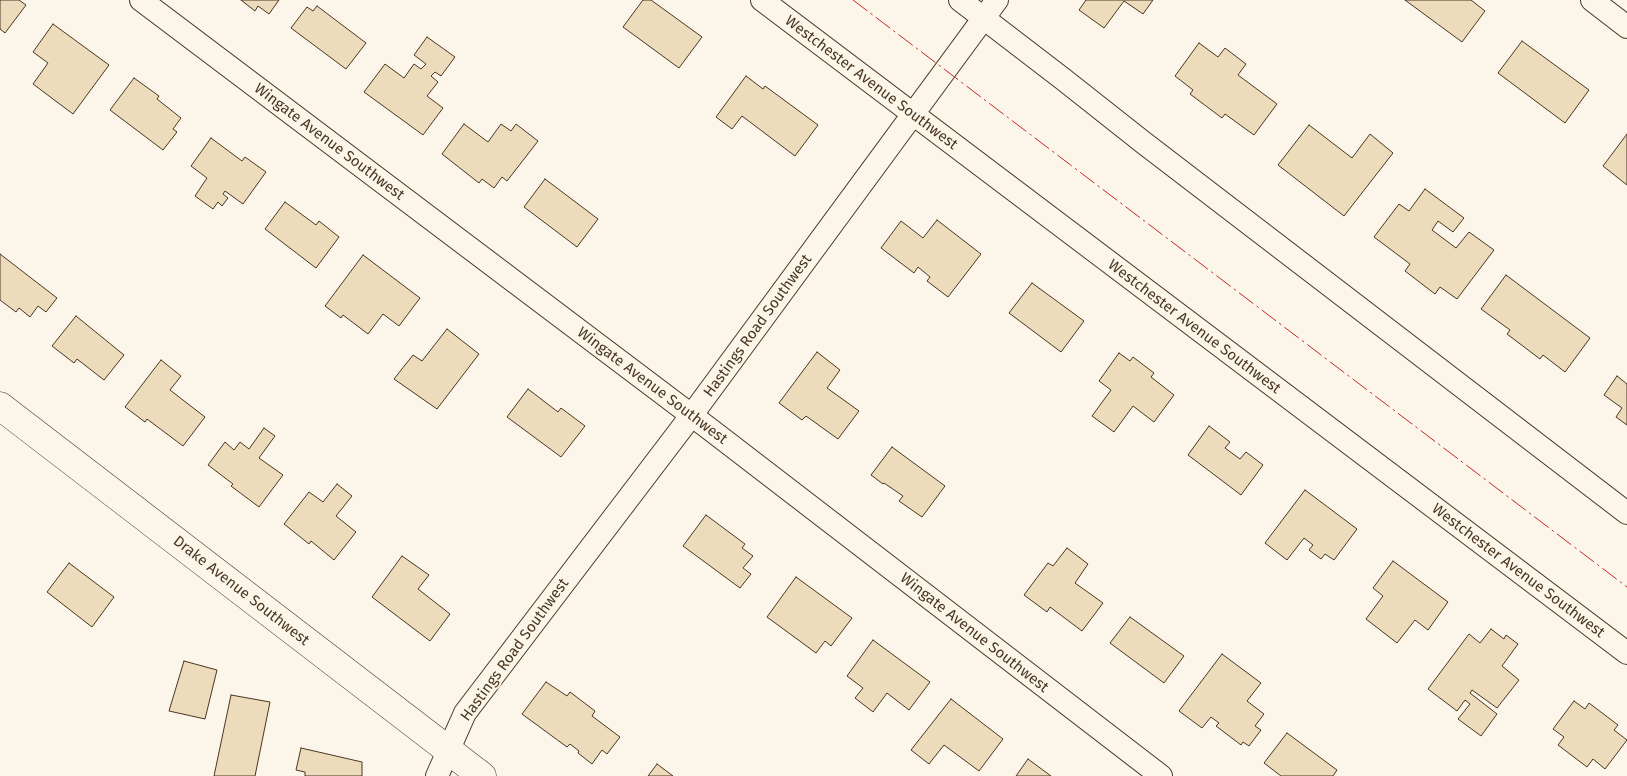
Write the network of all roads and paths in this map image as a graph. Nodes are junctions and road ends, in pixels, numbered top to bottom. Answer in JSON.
{"nodes":[{"id":1,"x":141,"y":0,"type":"edge"},
{"id":2,"x":762,"y":0,"type":"edge"},
{"id":3,"x":960,"y":0,"type":"edge"},
{"id":4,"x":997,"y":0,"type":"edge"},
{"id":5,"x":1592,"y":0,"type":"edge"},
{"id":6,"x":984,"y":18,"type":"junction"},
{"id":7,"x":1627,"y":27,"type":"edge"},
{"id":8,"x":913,"y":115,"type":"junction"},
{"id":9,"x":0,"y":406,"type":"edge"},
{"id":10,"x":691,"y":416,"type":"junction"},
{"id":11,"x":1627,"y":512,"type":"edge"},
{"id":12,"x":1627,"y":654,"type":"edge"},
{"id":13,"x":449,"y":750,"type":"junction"},
{"id":14,"x":437,"y":776,"type":"edge"},
{"id":15,"x":482,"y":776,"type":"edge"},
{"id":16,"x":1161,"y":776,"type":"edge"}],
"edges":[{"from":1,"to":10,"type":"street","name":"Wingate Avenue Southwest"},
{"from":2,"to":8,"type":"street","name":"Westchester Avenue Southwest"},
{"from":3,"to":6,"type":"street"},
{"from":4,"to":6,"type":"street","name":"Hastings Road Southwest"},
{"from":5,"to":7,"type":"street"},
{"from":6,"to":8,"type":"street","name":"Hastings Road Southwest"},
{"from":6,"to":11,"type":"street"},
{"from":8,"to":10,"type":"street","name":"Hastings Road Southwest"},
{"from":8,"to":12,"type":"street","name":"Westchester Avenue Southwest"},
{"from":9,"to":13,"type":"street","name":"Drake Avenue Southwest"},
{"from":10,"to":13,"type":"street","name":"Hastings Road Southwest"},
{"from":10,"to":16,"type":"street","name":"Wingate Avenue Southwest"},
{"from":13,"to":14,"type":"street","name":"Hastings Road Southwest"},
{"from":13,"to":15,"type":"street","name":"Drake Avenue Southwest"}]}
